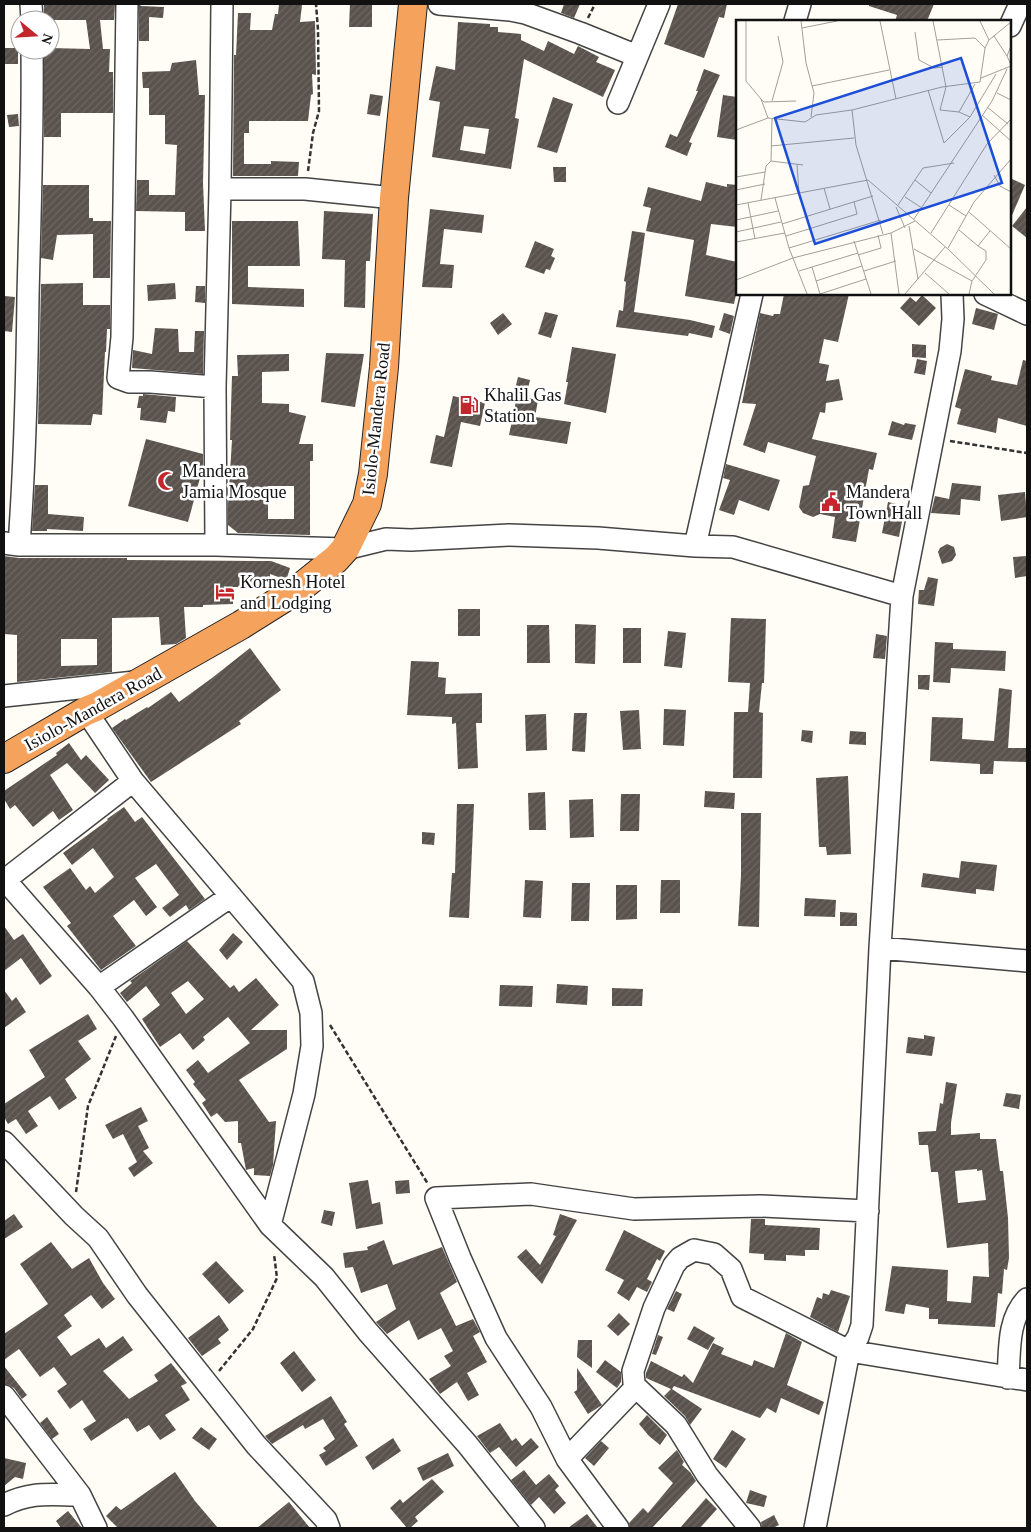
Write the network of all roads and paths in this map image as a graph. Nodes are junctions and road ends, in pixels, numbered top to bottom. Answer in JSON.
{"nodes":[{"id":1,"x":127,"y":4,"type":"edge"},
{"id":2,"x":222,"y":4,"type":"edge"},
{"id":3,"x":316,"y":4,"type":"edge"},
{"id":4,"x":413,"y":4,"type":"edge"},
{"id":5,"x":439,"y":4,"type":"edge"},
{"id":6,"x":659,"y":4,"type":"edge"},
{"id":7,"x":800,"y":4,"type":"edge"},
{"id":8,"x":1020,"y":4,"type":"edge"},
{"id":9,"x":796,"y":20,"type":"edge"},
{"id":10,"x":1011,"y":24,"type":"edge"},
{"id":11,"x":637,"y":56,"type":"junction"},
{"id":12,"x":32,"y":60,"type":"edge"},
{"id":13,"x":618,"y":103,"type":"dead end"},
{"id":14,"x":220,"y":189,"type":"junction"},
{"id":15,"x":305,"y":189,"type":"junction"},
{"id":16,"x":394,"y":198,"type":"junction"},
{"id":17,"x":752,"y":295,"type":"edge"},
{"id":18,"x":952,"y":295,"type":"edge"},
{"id":19,"x":988,"y":295,"type":"edge"},
{"id":20,"x":1027,"y":314,"type":"edge"},
{"id":21,"x":215,"y":387,"type":"junction"},
{"id":22,"x":934,"y":438,"type":"junction"},
{"id":23,"x":1027,"y":453,"type":"edge"},
{"id":24,"x":12,"y":544,"type":"edge"},
{"id":25,"x":216,"y":545,"type":"junction"},
{"id":26,"x":695,"y":546,"type":"junction"},
{"id":27,"x":345,"y":548,"type":"junction"},
{"id":28,"x":902,"y":596,"type":"junction"},
{"id":29,"x":142,"y":681,"type":"junction"},
{"id":30,"x":4,"y":696,"type":"edge"},
{"id":31,"x":86,"y":711,"type":"junction"},
{"id":32,"x":4,"y":759,"type":"edge"},
{"id":33,"x":133,"y":781,"type":"junction"},
{"id":34,"x":4,"y":879,"type":"edge"},
{"id":35,"x":231,"y":896,"type":"junction"},
{"id":36,"x":880,"y":948,"type":"junction"},
{"id":37,"x":1027,"y":961,"type":"edge"},
{"id":38,"x":99,"y":987,"type":"junction"},
{"id":39,"x":123,"y":1018,"type":"junction"},
{"id":40,"x":328,"y":1023,"type":"dead end"},
{"id":41,"x":4,"y":1142,"type":"edge"},
{"id":42,"x":436,"y":1198,"type":"junction"},
{"id":43,"x":868,"y":1211,"type":"junction"},
{"id":44,"x":74,"y":1216,"type":"junction"},
{"id":45,"x":270,"y":1225,"type":"junction"},
{"id":46,"x":1027,"y":1298,"type":"edge"},
{"id":47,"x":849,"y":1351,"type":"junction"},
{"id":48,"x":1018,"y":1379,"type":"edge"},
{"id":49,"x":208,"y":1384,"type":"junction"},
{"id":50,"x":636,"y":1387,"type":"junction"},
{"id":51,"x":4,"y":1396,"type":"edge"},
{"id":52,"x":567,"y":1459,"type":"junction"},
{"id":53,"x":80,"y":1495,"type":"junction"},
{"id":54,"x":4,"y":1505,"type":"edge"},
{"id":55,"x":96,"y":1528,"type":"edge"},
{"id":56,"x":329,"y":1528,"type":"edge"},
{"id":57,"x":534,"y":1528,"type":"edge"},
{"id":58,"x":618,"y":1528,"type":"edge"},
{"id":59,"x":750,"y":1528,"type":"edge"},
{"id":60,"x":815,"y":1528,"type":"edge"}],
"edges":[{"from":1,"to":21,"type":"street"},
{"from":2,"to":14,"type":"street"},
{"from":3,"to":15,"type":"path"},
{"from":4,"to":16,"type":"highway","name":"Isiolo-Mandera Road"},
{"from":5,"to":11,"type":"street"},
{"from":6,"to":11,"type":"street"},
{"from":7,"to":9,"type":"street"},
{"from":8,"to":10,"type":"street"},
{"from":11,"to":13,"type":"street"},
{"from":12,"to":24,"type":"street"},
{"from":14,"to":15,"type":"street"},
{"from":14,"to":21,"type":"street"},
{"from":15,"to":16,"type":"street"},
{"from":16,"to":27,"type":"highway","name":"Isiolo-Mandera Road"},
{"from":17,"to":26,"type":"street"},
{"from":18,"to":22,"type":"street"},
{"from":19,"to":20,"type":"street"},
{"from":21,"to":25,"type":"street"},
{"from":22,"to":23,"type":"path"},
{"from":22,"to":28,"type":"street"},
{"from":24,"to":25,"type":"street"},
{"from":25,"to":27,"type":"street"},
{"from":26,"to":27,"type":"street"},
{"from":26,"to":28,"type":"street"},
{"from":27,"to":29,"type":"highway","name":"Isiolo-Mandera Road"},
{"from":28,"to":36,"type":"street"},
{"from":29,"to":30,"type":"street"},
{"from":29,"to":31,"type":"highway","name":"Isiolo-Mandera Road"},
{"from":31,"to":32,"type":"highway","name":"Isiolo-Mandera Road"},
{"from":31,"to":33,"type":"street"},
{"from":33,"to":34,"type":"street"},
{"from":33,"to":35,"type":"street"},
{"from":34,"to":38,"type":"street"},
{"from":35,"to":38,"type":"street"},
{"from":35,"to":45,"type":"street"},
{"from":36,"to":37,"type":"street"},
{"from":36,"to":43,"type":"street"},
{"from":38,"to":39,"type":"street"},
{"from":39,"to":44,"type":"path"},
{"from":39,"to":45,"type":"street"},
{"from":40,"to":42,"type":"path"},
{"from":41,"to":44,"type":"street"},
{"from":42,"to":43,"type":"street"},
{"from":42,"to":52,"type":"street"},
{"from":43,"to":47,"type":"street"},
{"from":44,"to":49,"type":"street"},
{"from":45,"to":49,"type":"path"},
{"from":45,"to":57,"type":"street"},
{"from":46,"to":48,"type":"street"},
{"from":47,"to":48,"type":"street"},
{"from":47,"to":50,"type":"street"},
{"from":47,"to":60,"type":"street"},
{"from":49,"to":56,"type":"street"},
{"from":50,"to":52,"type":"street"},
{"from":50,"to":59,"type":"street"},
{"from":51,"to":53,"type":"street"},
{"from":52,"to":58,"type":"street"},
{"from":53,"to":54,"type":"street"},
{"from":53,"to":55,"type":"street"}]}
